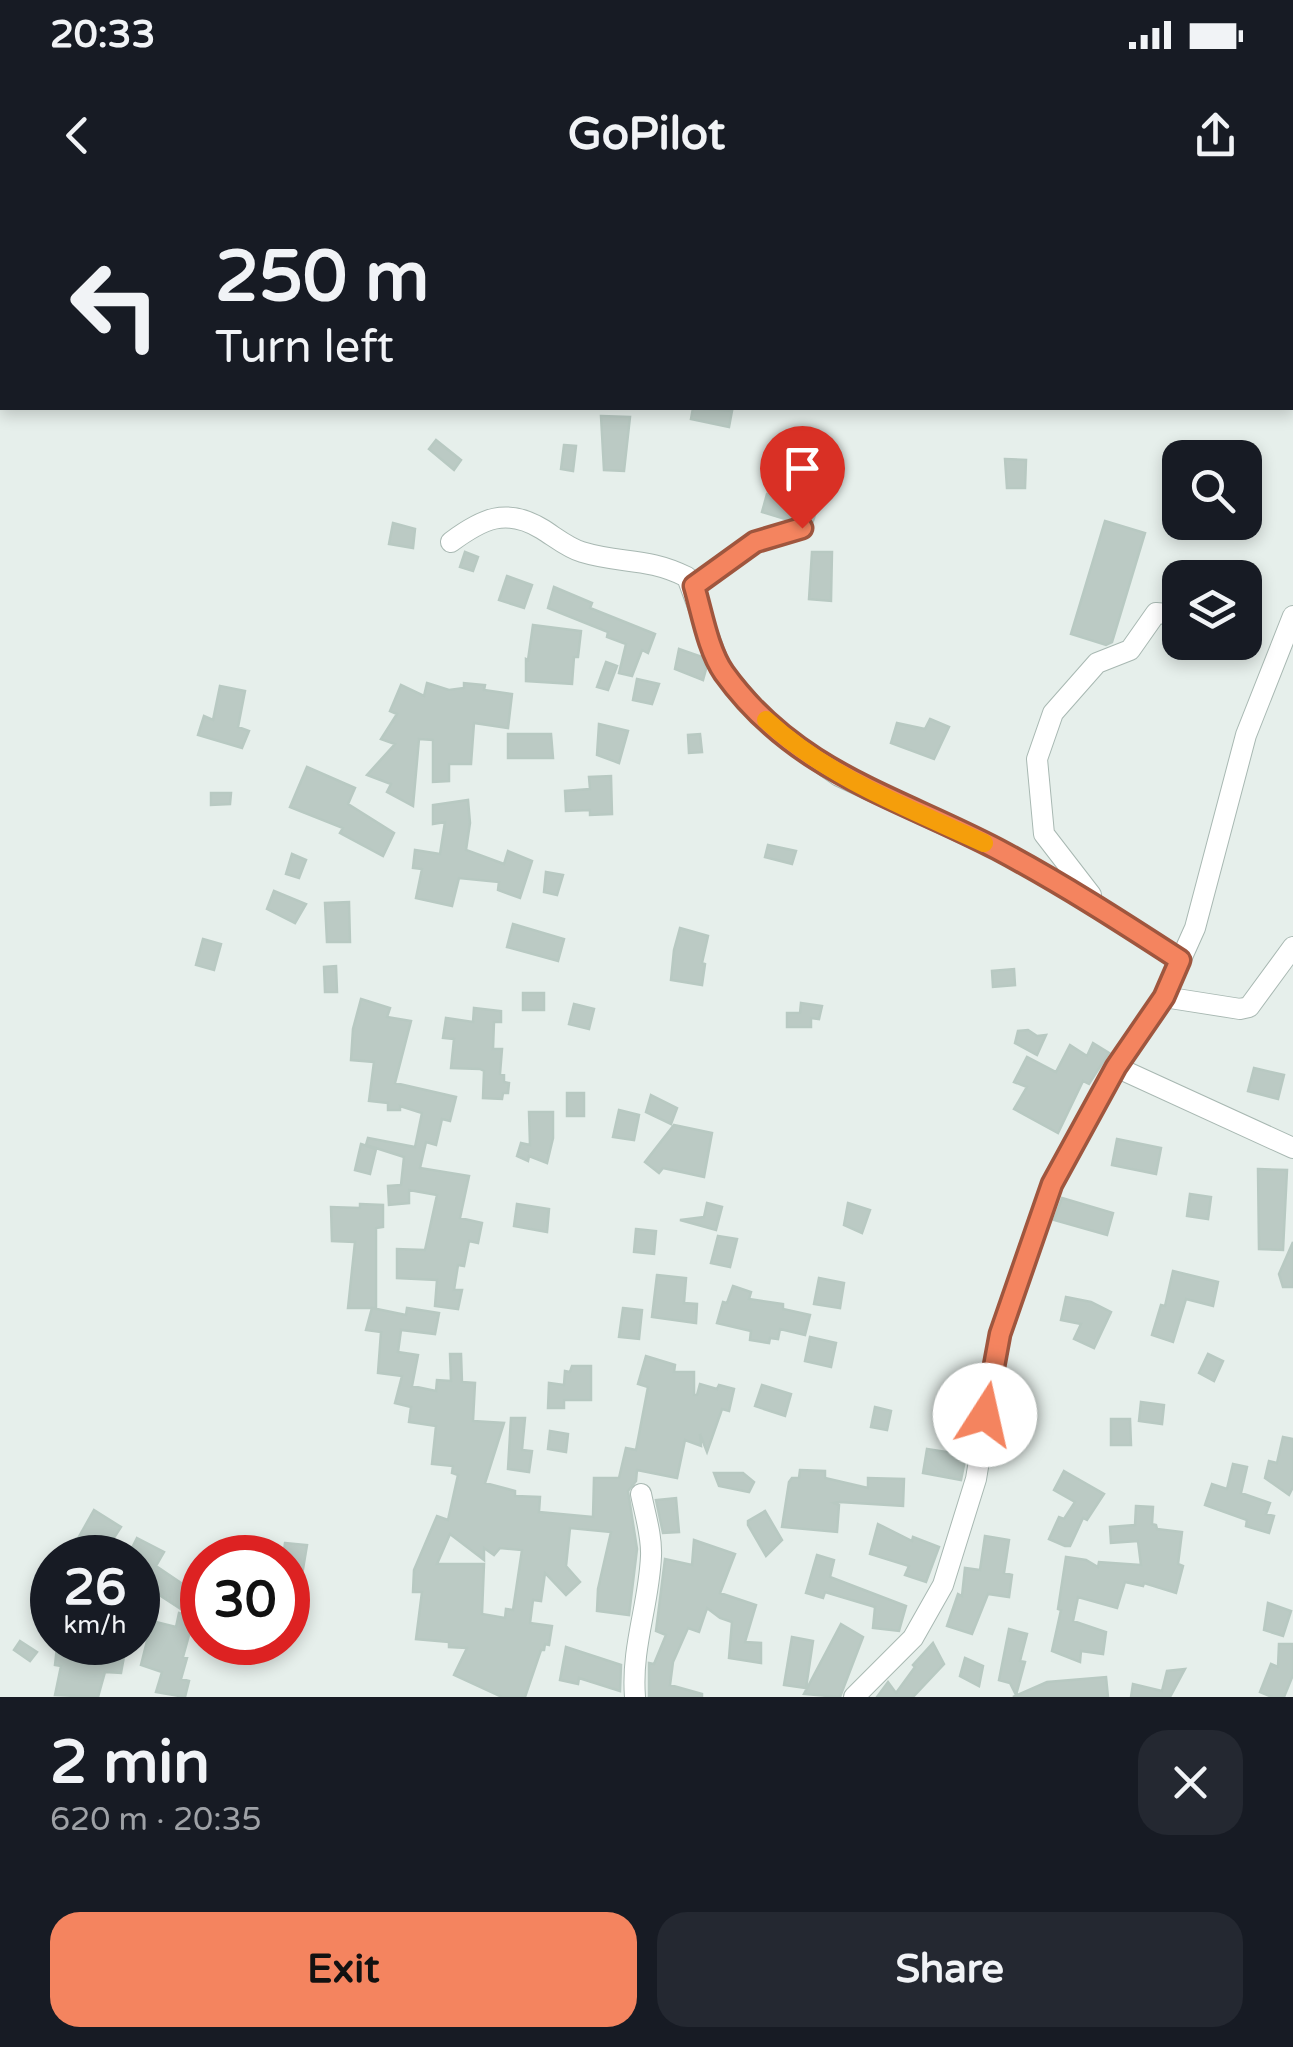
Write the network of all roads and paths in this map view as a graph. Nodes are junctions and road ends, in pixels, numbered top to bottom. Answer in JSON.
{"nodes":[{"id":1,"x":802,"y":528,"type":"dead end"},
{"id":2,"x":451,"y":542,"type":"dead end"},
{"id":3,"x":694,"y":586,"type":"junction"},
{"id":4,"x":1162,"y":614,"type":"edge"},
{"id":5,"x":1293,"y":616,"type":"edge"},
{"id":6,"x":1101,"y":909,"type":"junction"},
{"id":7,"x":1293,"y":947,"type":"edge"},
{"id":8,"x":1180,"y":960,"type":"junction"},
{"id":9,"x":1164,"y":997,"type":"junction"},
{"id":10,"x":1116,"y":1067,"type":"junction"},
{"id":11,"x":1293,"y":1148,"type":"edge"},
{"id":12,"x":641,"y":1494,"type":"dead end"},
{"id":13,"x":635,"y":1697,"type":"edge"},
{"id":14,"x":854,"y":1697,"type":"edge"}],
"edges":[{"from":1,"to":3,"type":"street"},
{"from":2,"to":3,"type":"street"},
{"from":3,"to":6,"type":"street"},
{"from":4,"to":6,"type":"street"},
{"from":5,"to":8,"type":"street"},
{"from":6,"to":8,"type":"street"},
{"from":7,"to":9,"type":"street"},
{"from":8,"to":9,"type":"street"},
{"from":9,"to":10,"type":"street"},
{"from":10,"to":11,"type":"street"},
{"from":10,"to":14,"type":"street"},
{"from":12,"to":13,"type":"street"}]}
